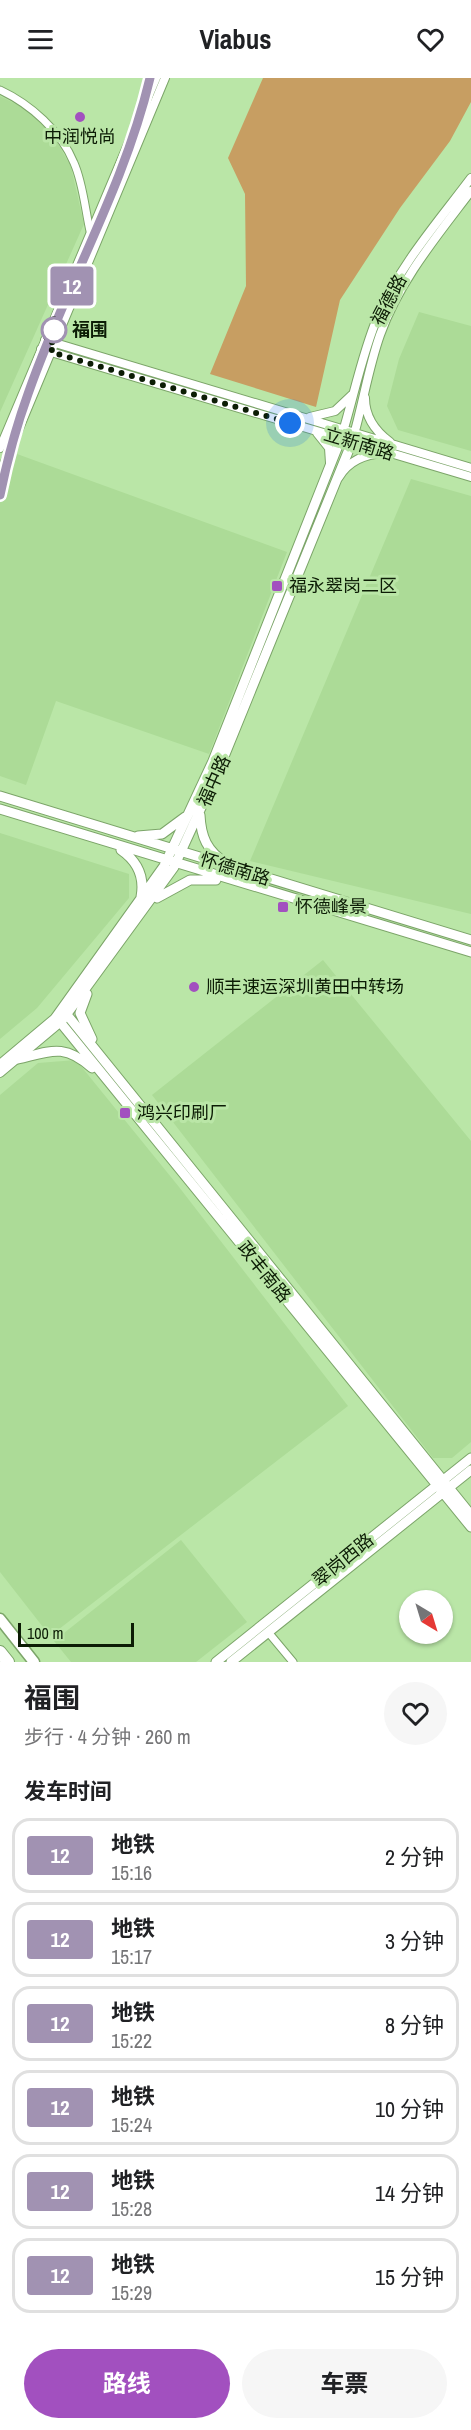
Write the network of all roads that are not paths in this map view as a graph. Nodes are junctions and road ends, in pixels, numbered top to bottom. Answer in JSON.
{"nodes":[{"id":1,"x":156,"y":78,"type":"edge"},
{"id":2,"x":165,"y":78,"type":"edge"},
{"id":3,"x":0,"y":90,"type":"edge"},
{"id":4,"x":471,"y":178,"type":"edge"},
{"id":5,"x":471,"y":191,"type":"edge"},
{"id":6,"x":90,"y":231,"type":"junction"},
{"id":7,"x":45,"y":340,"type":"junction"},
{"id":8,"x":55,"y":343,"type":"junction"},
{"id":9,"x":41,"y":349,"type":"junction"},
{"id":10,"x":51,"y":352,"type":"junction"},
{"id":11,"x":366,"y":387,"type":"junction"},
{"id":12,"x":356,"y":389,"type":"junction"},
{"id":13,"x":300,"y":417,"type":"junction"},
{"id":14,"x":311,"y":429,"type":"junction"},
{"id":15,"x":342,"y":434,"type":"junction"},
{"id":16,"x":354,"y":437,"type":"junction"},
{"id":17,"x":0,"y":448,"type":"edge"},
{"id":18,"x":401,"y":452,"type":"junction"},
{"id":19,"x":330,"y":466,"type":"junction"},
{"id":20,"x":471,"y":468,"type":"edge"},
{"id":21,"x":0,"y":474,"type":"edge"},
{"id":22,"x":471,"y":477,"type":"edge"},
{"id":23,"x":334,"y":488,"type":"junction"},
{"id":24,"x":0,"y":796,"type":"edge"},
{"id":25,"x":0,"y":808,"type":"edge"},
{"id":26,"x":200,"y":812,"type":"junction"},
{"id":27,"x":189,"y":814,"type":"junction"},
{"id":28,"x":120,"y":834,"type":"junction"},
{"id":29,"x":105,"y":842,"type":"junction"},
{"id":30,"x":176,"y":851,"type":"junction"},
{"id":31,"x":171,"y":862,"type":"junction"},
{"id":32,"x":242,"y":871,"type":"junction"},
{"id":33,"x":234,"y":881,"type":"junction"},
{"id":34,"x":145,"y":902,"type":"junction"},
{"id":35,"x":471,"y":940,"type":"edge"},
{"id":36,"x":471,"y":952,"type":"edge"},
{"id":37,"x":95,"y":978,"type":"junction"},
{"id":38,"x":62,"y":1016,"type":"junction"},
{"id":39,"x":18,"y":1059,"type":"junction"},
{"id":40,"x":0,"y":1064,"type":"edge"},
{"id":41,"x":0,"y":1073,"type":"edge"},
{"id":42,"x":113,"y":1086,"type":"junction"},
{"id":43,"x":142,"y":1108,"type":"junction"},
{"id":44,"x":471,"y":1458,"type":"edge"},
{"id":45,"x":471,"y":1470,"type":"edge"},
{"id":46,"x":443,"y":1487,"type":"junction"},
{"id":47,"x":471,"y":1515,"type":"edge"},
{"id":48,"x":471,"y":1527,"type":"edge"},
{"id":49,"x":0,"y":1619,"type":"edge"},
{"id":50,"x":268,"y":1632,"type":"junction"},
{"id":51,"x":0,"y":1652,"type":"edge"},
{"id":52,"x":8,"y":1662,"type":"edge"},
{"id":53,"x":33,"y":1662,"type":"edge"},
{"id":54,"x":216,"y":1662,"type":"edge"},
{"id":55,"x":231,"y":1662,"type":"edge"},
{"id":56,"x":293,"y":1662,"type":"edge"}],
"edges":[{"from":1,"to":6,"type":"street"},
{"from":2,"to":8,"type":"street"},
{"from":3,"to":6,"type":"street"},
{"from":4,"to":12,"type":"street","name":"福德路"},
{"from":5,"to":11,"type":"street","name":"福德路"},
{"from":6,"to":7,"type":"street"},
{"from":7,"to":8,"type":"street","name":"立新南路"},
{"from":7,"to":9,"type":"street"},
{"from":8,"to":10,"type":"street"},
{"from":8,"to":13,"type":"street","name":"立新南路"},
{"from":9,"to":10,"type":"street","name":"立新南路"},
{"from":9,"to":17,"type":"street"},
{"from":10,"to":14,"type":"street","name":"立新南路"},
{"from":10,"to":21,"type":"street"},
{"from":11,"to":16,"type":"street","name":"福德路"},
{"from":11,"to":18,"type":"street"},
{"from":12,"to":13,"type":"street"},
{"from":12,"to":15,"type":"street","name":"福德路"},
{"from":13,"to":15,"type":"street","name":"立新南路"},
{"from":14,"to":15,"type":"street","name":"立新南路"},
{"from":14,"to":19,"type":"street"},
{"from":15,"to":16,"type":"street","name":"立新南路"},
{"from":15,"to":19,"type":"main road","name":"福中路"},
{"from":16,"to":18,"type":"street","name":"立新南路"},
{"from":16,"to":23,"type":"main road","name":"福中路"},
{"from":18,"to":20,"type":"street","name":"立新南路"},
{"from":18,"to":22,"type":"street","name":"立新南路"},
{"from":18,"to":23,"type":"street"},
{"from":19,"to":27,"type":"main road","name":"福中路"},
{"from":23,"to":26,"type":"main road","name":"福中路"},
{"from":24,"to":28,"type":"main road","name":"怀德南路"},
{"from":25,"to":29,"type":"main road","name":"怀德南路"},
{"from":26,"to":30,"type":"main road","name":"福中路"},
{"from":26,"to":32,"type":"main road"},
{"from":27,"to":28,"type":"main road"},
{"from":27,"to":30,"type":"main road","name":"福中路"},
{"from":28,"to":30,"type":"main road","name":"怀德南路"},
{"from":29,"to":31,"type":"main road","name":"怀德南路"},
{"from":29,"to":34,"type":"main road"},
{"from":30,"to":31,"type":"main road","name":"福中路"},
{"from":30,"to":32,"type":"main road","name":"怀德南路"},
{"from":31,"to":33,"type":"main road","name":"怀德南路"},
{"from":31,"to":34,"type":"main road","name":"福中路"},
{"from":32,"to":35,"type":"main road","name":"怀德南路"},
{"from":33,"to":34,"type":"main road"},
{"from":33,"to":36,"type":"main road","name":"怀德南路"},
{"from":34,"to":37,"type":"main road","name":"福中路"},
{"from":34,"to":38,"type":"main road","name":"福中路"},
{"from":37,"to":38,"type":"main road","name":"福中路"},
{"from":37,"to":43,"type":"main road"},
{"from":38,"to":39,"type":"street","name":"福中路"},
{"from":38,"to":40,"type":"street","name":"福中路"},
{"from":38,"to":42,"type":"main road","name":"政丰南路"},
{"from":38,"to":43,"type":"main road","name":"政丰南路"},
{"from":39,"to":41,"type":"street","name":"福中路"},
{"from":39,"to":42,"type":"main road"},
{"from":42,"to":46,"type":"main road","name":"政丰南路"},
{"from":43,"to":46,"type":"main road","name":"政丰南路"},
{"from":44,"to":46,"type":"main road","name":"翠岗西路"},
{"from":45,"to":46,"type":"main road","name":"翠岗西路"},
{"from":46,"to":47,"type":"main road","name":"政丰南路"},
{"from":46,"to":48,"type":"main road","name":"政丰南路"},
{"from":46,"to":50,"type":"main road","name":"翠岗西路"},
{"from":46,"to":54,"type":"main road","name":"翠岗西路"},
{"from":49,"to":53,"type":"main road"},
{"from":50,"to":55,"type":"main road","name":"翠岗西路"},
{"from":50,"to":56,"type":"street"},
{"from":51,"to":52,"type":"highway"}]}
